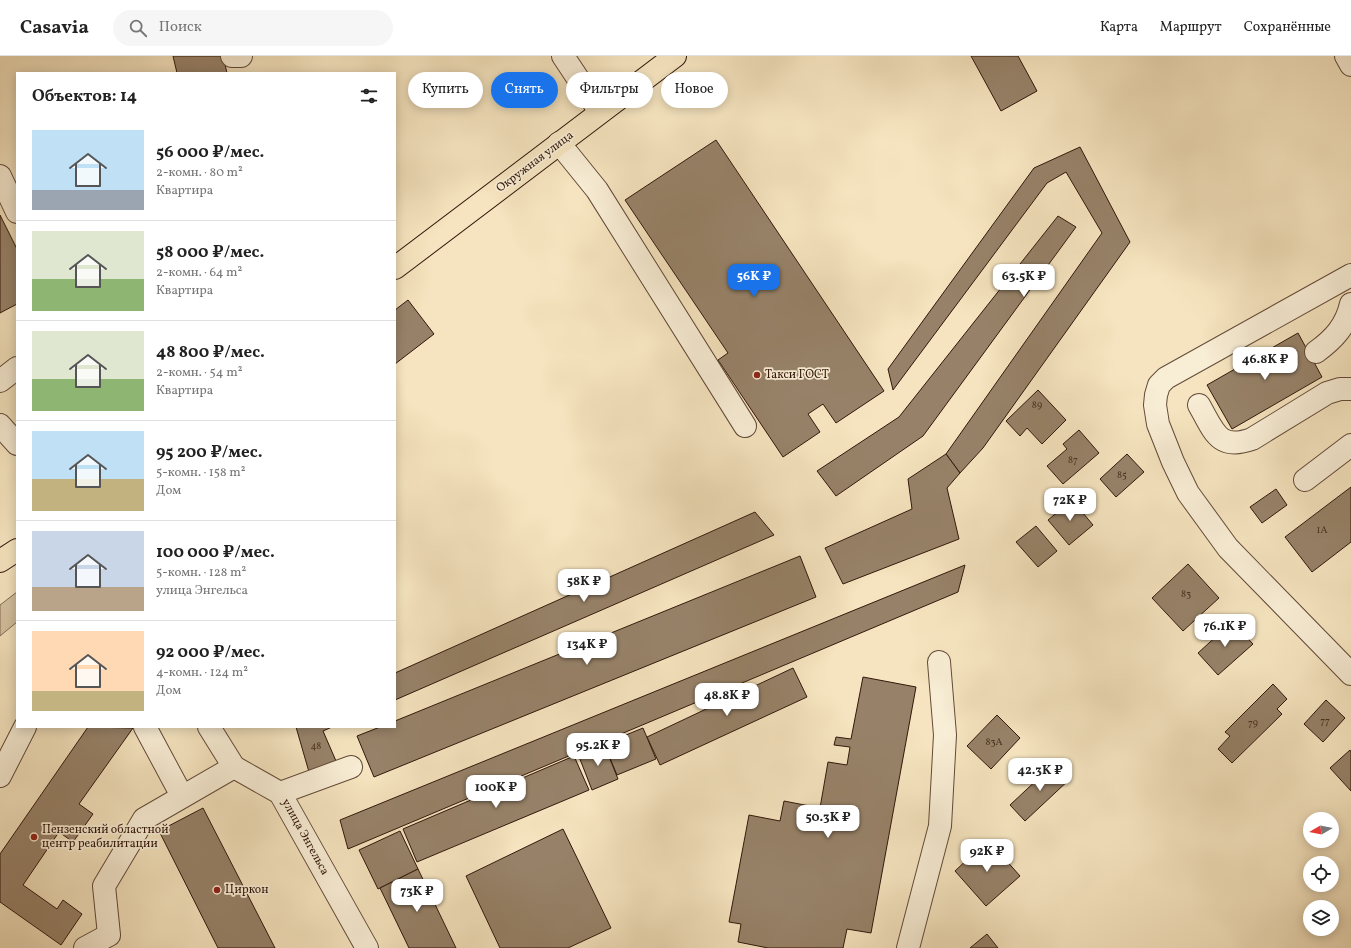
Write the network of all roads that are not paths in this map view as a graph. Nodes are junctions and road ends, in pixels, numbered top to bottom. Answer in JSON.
{"nodes":[{"id":1,"x":232,"y":56,"type":"edge"},
{"id":2,"x":241,"y":56,"type":"edge"},
{"id":3,"x":563,"y":56,"type":"edge"},
{"id":4,"x":675,"y":56,"type":"edge"},
{"id":5,"x":1346,"y":56,"type":"edge"},
{"id":6,"x":1351,"y":65,"type":"edge"},
{"id":7,"x":600,"y":112,"type":"junction"},
{"id":8,"x":559,"y":143,"type":"junction"},
{"id":9,"x":0,"y":176,"type":"edge"},
{"id":10,"x":16,"y":210,"type":"edge"},
{"id":11,"x":396,"y":267,"type":"edge"},
{"id":12,"x":1351,"y":275,"type":"edge"},
{"id":13,"x":1351,"y":304,"type":"edge"},
{"id":14,"x":1316,"y":352,"type":"dead end"},
{"id":15,"x":16,"y":369,"type":"edge"},
{"id":16,"x":0,"y":382,"type":"edge"},
{"id":17,"x":1351,"y":389,"type":"edge"},
{"id":18,"x":1199,"y":406,"type":"dead end"},
{"id":19,"x":745,"y":426,"type":"dead end"},
{"id":20,"x":1351,"y":444,"type":"edge"},
{"id":21,"x":1305,"y":480,"type":"dead end"},
{"id":22,"x":16,"y":551,"type":"edge"},
{"id":23,"x":0,"y":562,"type":"edge"},
{"id":24,"x":939,"y":662,"type":"dead end"},
{"id":25,"x":1351,"y":674,"type":"edge"},
{"id":26,"x":24,"y":728,"type":"edge"},
{"id":27,"x":146,"y":728,"type":"edge"},
{"id":28,"x":210,"y":728,"type":"edge"},
{"id":29,"x":234,"y":767,"type":"junction"},
{"id":30,"x":351,"y":767,"type":"dead end"},
{"id":31,"x":0,"y":776,"type":"edge"},
{"id":32,"x":280,"y":793,"type":"junction"},
{"id":33,"x":182,"y":796,"type":"junction"},
{"id":34,"x":85,"y":948,"type":"edge"},
{"id":35,"x":367,"y":948,"type":"edge"},
{"id":36,"x":908,"y":948,"type":"edge"}],
"edges":[{"from":1,"to":2,"type":"street"},
{"from":3,"to":7,"type":"street"},
{"from":4,"to":7,"type":"main road","name":"Окружная улица"},
{"from":5,"to":6,"type":"street"},
{"from":7,"to":8,"type":"main road","name":"Окружная улица"},
{"from":8,"to":11,"type":"main road","name":"Окружная улица"},
{"from":8,"to":19,"type":"street"},
{"from":9,"to":10,"type":"street"},
{"from":12,"to":25,"type":"street"},
{"from":13,"to":14,"type":"street"},
{"from":15,"to":16,"type":"street"},
{"from":17,"to":18,"type":"street"},
{"from":20,"to":21,"type":"street"},
{"from":22,"to":23,"type":"main road"},
{"from":24,"to":36,"type":"street"},
{"from":26,"to":31,"type":"street"},
{"from":27,"to":33,"type":"street"},
{"from":28,"to":29,"type":"street","name":"улица Энгельса"},
{"from":29,"to":32,"type":"street","name":"улица Энгельса"},
{"from":29,"to":33,"type":"street"},
{"from":30,"to":32,"type":"street"},
{"from":32,"to":35,"type":"street","name":"улица Энгельса"},
{"from":33,"to":34,"type":"street"}]}
